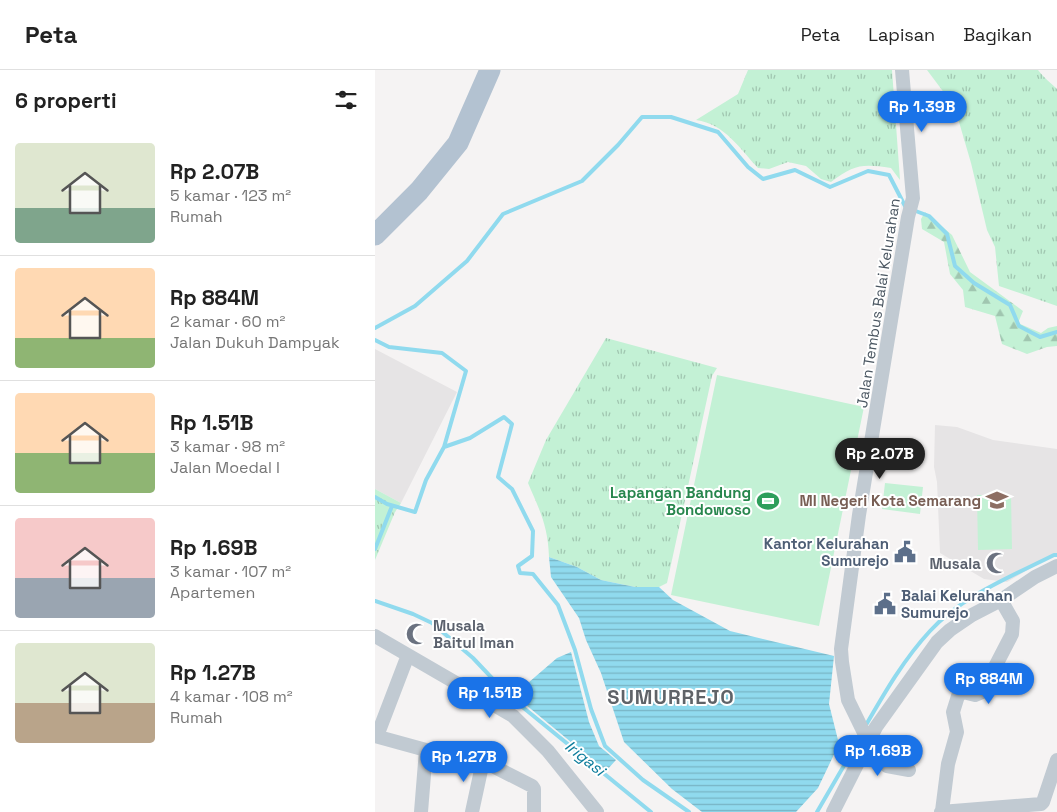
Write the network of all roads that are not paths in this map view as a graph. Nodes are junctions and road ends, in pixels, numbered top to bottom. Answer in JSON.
{"nodes":[{"id":1,"x":490,"y":70,"type":"edge"},
{"id":2,"x":902,"y":70,"type":"edge"},
{"id":3,"x":375,"y":234,"type":"edge"},
{"id":4,"x":1057,"y":566,"type":"edge"},
{"id":5,"x":1001,"y":600,"type":"junction"},
{"id":6,"x":375,"y":636,"type":"edge"},
{"id":7,"x":408,"y":655,"type":"junction"},
{"id":8,"x":376,"y":736,"type":"edge"},
{"id":9,"x":868,"y":745,"type":"junction"},
{"id":10,"x":426,"y":750,"type":"junction"},
{"id":11,"x":1057,"y":760,"type":"edge"},
{"id":12,"x":483,"y":761,"type":"junction"},
{"id":13,"x":909,"y":770,"type":"dead end"},
{"id":14,"x":1042,"y":808,"type":"edge"},
{"id":15,"x":1003,"y":809,"type":"edge"},
{"id":16,"x":941,"y":811,"type":"edge"},
{"id":17,"x":421,"y":812,"type":"edge"},
{"id":18,"x":472,"y":812,"type":"edge"},
{"id":19,"x":535,"y":812,"type":"edge"},
{"id":20,"x":597,"y":812,"type":"edge"},
{"id":21,"x":833,"y":812,"type":"edge"}],
"edges":[{"from":1,"to":3,"type":"main road"},
{"from":2,"to":9,"type":"street","name":"Jalan Tembus Balai Kelurahan"},
{"from":4,"to":5,"type":"street"},
{"from":5,"to":9,"type":"street"},
{"from":5,"to":16,"type":"street"},
{"from":6,"to":7,"type":"street"},
{"from":7,"to":8,"type":"street"},
{"from":7,"to":20,"type":"street"},
{"from":8,"to":10,"type":"street"},
{"from":9,"to":13,"type":"street","name":"Jalan Tembus Balai Kelurahan"},
{"from":9,"to":21,"type":"street"},
{"from":10,"to":12,"type":"street"},
{"from":10,"to":17,"type":"street"},
{"from":11,"to":14,"type":"street"},
{"from":12,"to":18,"type":"street"},
{"from":12,"to":19,"type":"street"},
{"from":14,"to":15,"type":"street"},
{"from":15,"to":16,"type":"street"}]}
